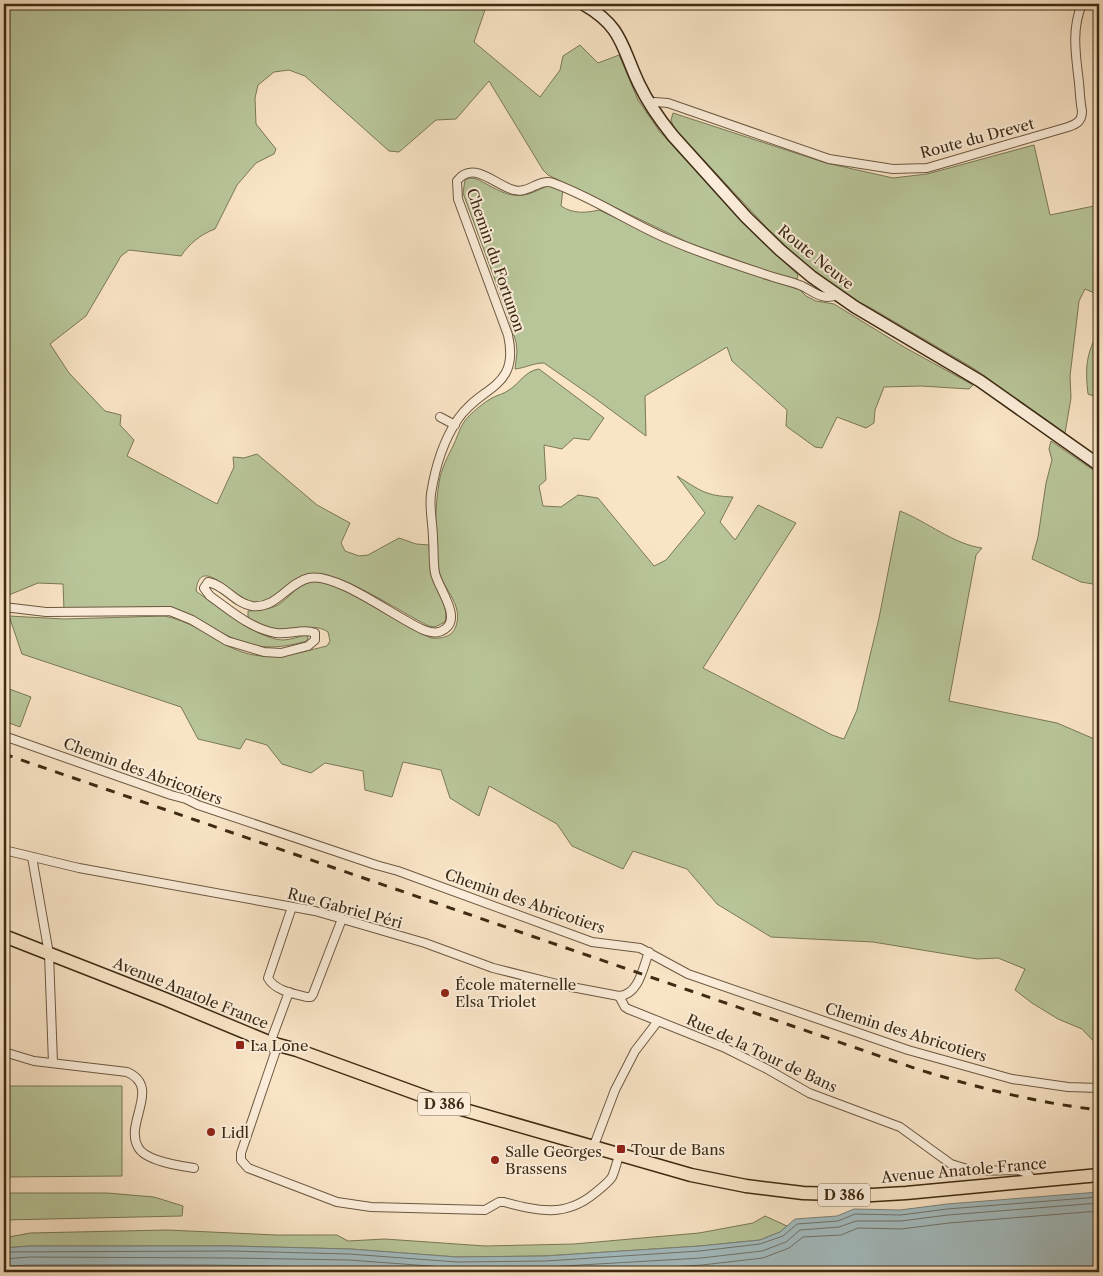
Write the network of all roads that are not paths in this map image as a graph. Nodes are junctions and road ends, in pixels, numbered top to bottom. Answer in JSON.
{"nodes":[{"id":1,"x":583,"y":4,"type":"edge"},
{"id":2,"x":1082,"y":4,"type":"edge"},
{"id":3,"x":651,"y":105,"type":"junction"},
{"id":4,"x":837,"y":295,"type":"junction"},
{"id":5,"x":440,"y":417,"type":"dead end"},
{"id":6,"x":455,"y":425,"type":"junction"},
{"id":7,"x":1099,"y":465,"type":"edge"},
{"id":8,"x":4,"y":607,"type":"edge"},
{"id":9,"x":4,"y":736,"type":"edge"},
{"id":10,"x":4,"y":850,"type":"edge"},
{"id":11,"x":32,"y":857,"type":"junction"},
{"id":12,"x":292,"y":907,"type":"junction"},
{"id":13,"x":342,"y":919,"type":"junction"},
{"id":14,"x":4,"y":936,"type":"edge"},
{"id":15,"x":649,"y":952,"type":"junction"},
{"id":16,"x":49,"y":954,"type":"junction"},
{"id":17,"x":289,"y":992,"type":"junction"},
{"id":18,"x":619,"y":996,"type":"junction"},
{"id":19,"x":658,"y":1021,"type":"junction"},
{"id":20,"x":271,"y":1043,"type":"junction"},
{"id":21,"x":4,"y":1052,"type":"edge"},
{"id":22,"x":53,"y":1063,"type":"junction"},
{"id":23,"x":1099,"y":1088,"type":"edge"},
{"id":24,"x":593,"y":1148,"type":"junction"},
{"id":25,"x":619,"y":1155,"type":"junction"},
{"id":26,"x":194,"y":1168,"type":"dead end"},
{"id":27,"x":1099,"y":1175,"type":"edge"},
{"id":28,"x":1033,"y":1181,"type":"junction"}],
"edges":[{"from":1,"to":3,"type":"street","name":"Route Neuve"},
{"from":2,"to":3,"type":"street","name":"Route du Drevet"},
{"from":3,"to":4,"type":"street","name":"Route Neuve"},
{"from":4,"to":6,"type":"street","name":"Chemin du Fortunon"},
{"from":4,"to":7,"type":"street","name":"Route Neuve"},
{"from":5,"to":6,"type":"street"},
{"from":6,"to":8,"type":"street","name":"Chemin du Fortunon"},
{"from":9,"to":15,"type":"street","name":"Chemin des Abricotiers"},
{"from":10,"to":11,"type":"street","name":"Rue Gabriel Péri"},
{"from":11,"to":12,"type":"street","name":"Rue Gabriel Péri"},
{"from":11,"to":16,"type":"street"},
{"from":12,"to":13,"type":"street","name":"Rue Gabriel Péri"},
{"from":12,"to":17,"type":"street"},
{"from":13,"to":17,"type":"street"},
{"from":13,"to":18,"type":"street","name":"Rue Gabriel Péri"},
{"from":14,"to":16,"type":"main road","name":"Avenue Anatole France","number":"D 386"},
{"from":15,"to":18,"type":"street"},
{"from":15,"to":23,"type":"street","name":"Chemin des Abricotiers"},
{"from":16,"to":20,"type":"main road","name":"Avenue Anatole France","number":"D 386"},
{"from":16,"to":22,"type":"street"},
{"from":17,"to":20,"type":"street"},
{"from":18,"to":19,"type":"street","name":"Rue de la Tour de Bans"},
{"from":19,"to":24,"type":"street"},
{"from":19,"to":28,"type":"street","name":"Rue de la Tour de Bans"},
{"from":20,"to":24,"type":"main road","name":"Avenue Anatole France","number":"D 386"},
{"from":20,"to":25,"type":"street"},
{"from":21,"to":22,"type":"street"},
{"from":22,"to":26,"type":"street"},
{"from":24,"to":25,"type":"main road","name":"Avenue Anatole France","number":"D 386"},
{"from":25,"to":28,"type":"main road","name":"Avenue Anatole France","number":"D 386"},
{"from":27,"to":28,"type":"main road","name":"Avenue Anatole France","number":"D 386"}]}
